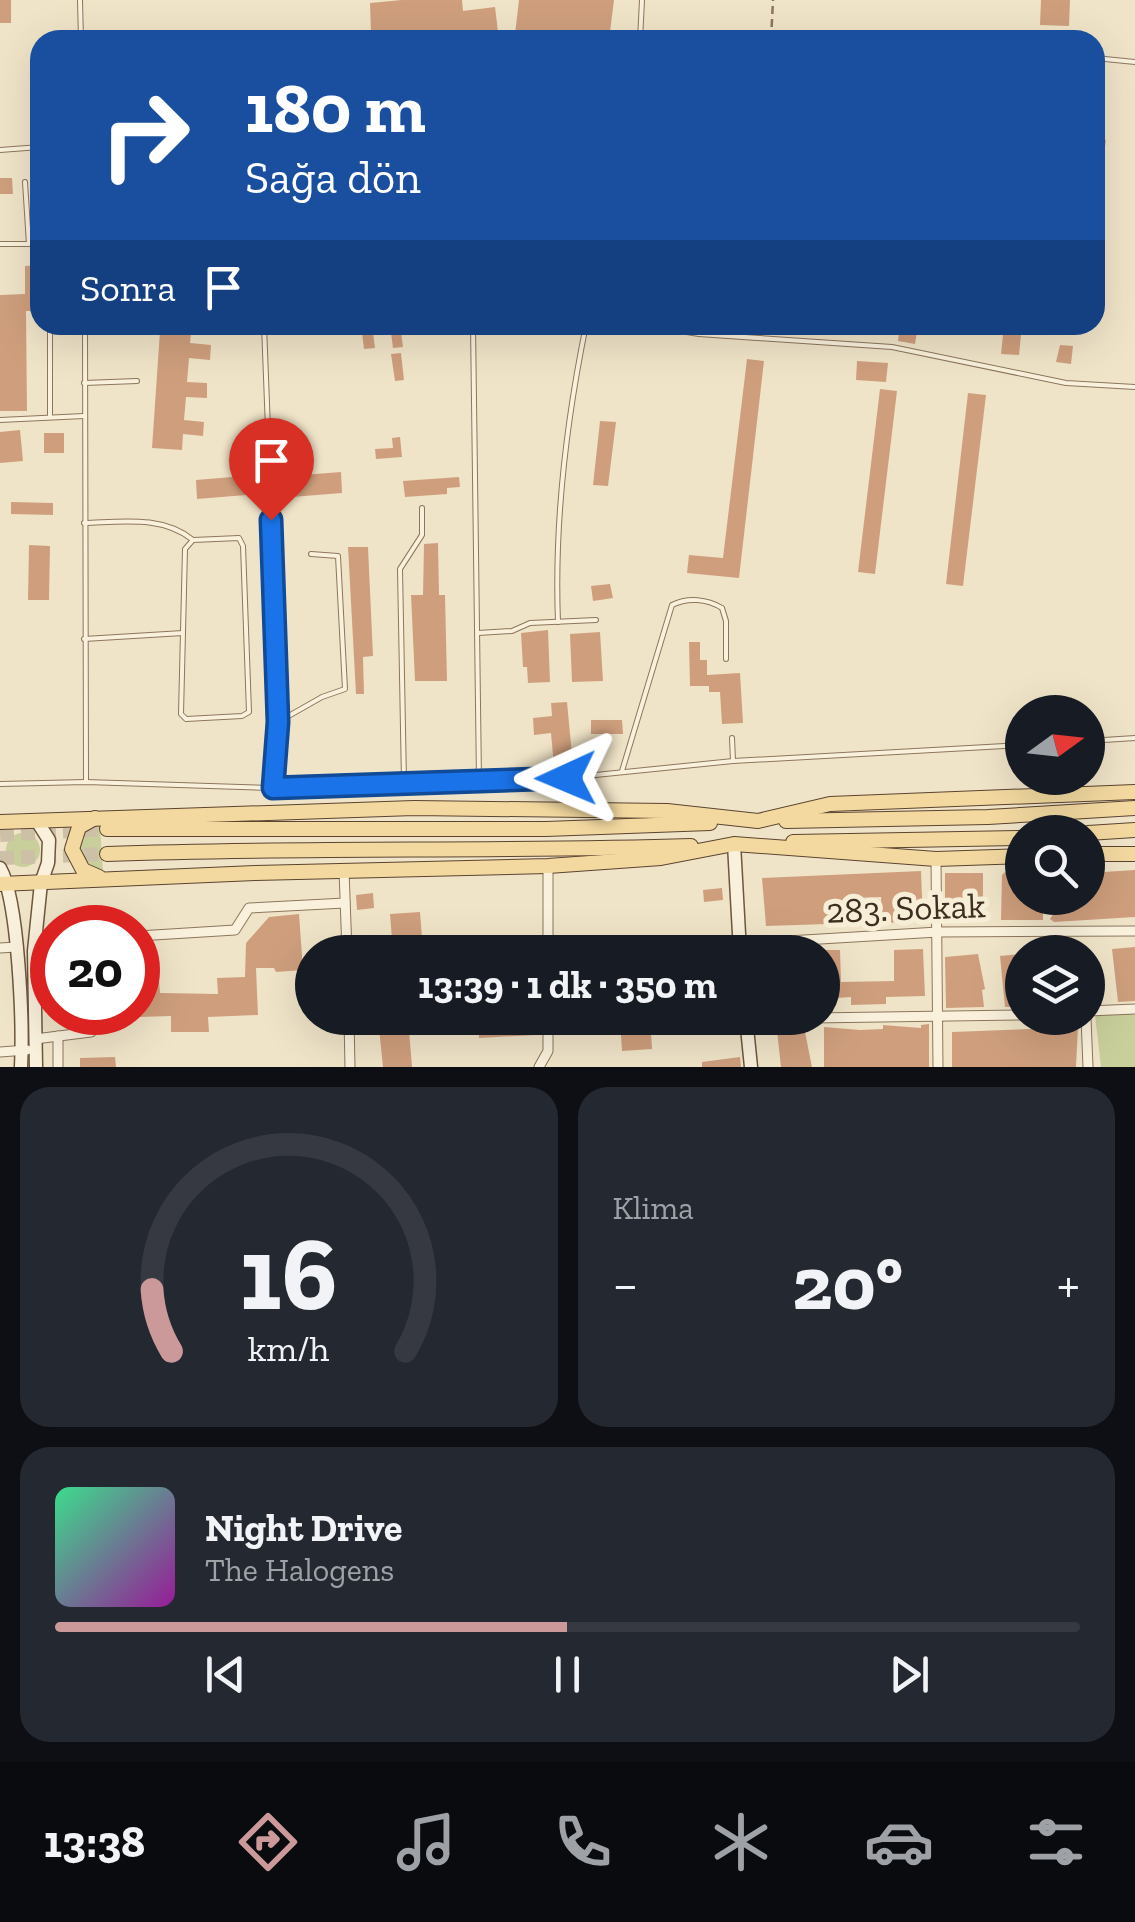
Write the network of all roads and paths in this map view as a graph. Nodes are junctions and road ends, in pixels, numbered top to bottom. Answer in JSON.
{"nodes":[{"id":1,"x":80,"y":0,"type":"edge"},
{"id":2,"x":642,"y":0,"type":"edge"},
{"id":3,"x":772,"y":0,"type":"edge"},
{"id":4,"x":81,"y":30,"type":"edge"},
{"id":5,"x":640,"y":30,"type":"edge"},
{"id":6,"x":771,"y":30,"type":"edge"},
{"id":7,"x":1105,"y":59,"type":"edge"},
{"id":8,"x":1133,"y":61,"type":"edge"},
{"id":9,"x":30,"y":147,"type":"edge"},
{"id":10,"x":0,"y":150,"type":"edge"},
{"id":11,"x":25,"y":182,"type":"dead end"},
{"id":12,"x":0,"y":234,"type":"edge"},
{"id":13,"x":0,"y":244,"type":"edge"},
{"id":14,"x":29,"y":244,"type":"joint"},
{"id":15,"x":50,"y":335,"type":"edge"},
{"id":16,"x":86,"y":335,"type":"edge"},
{"id":17,"x":264,"y":335,"type":"edge"},
{"id":18,"x":473,"y":335,"type":"edge"},
{"id":19,"x":584,"y":335,"type":"edge"},
{"id":20,"x":714,"y":335,"type":"edge"},
{"id":21,"x":137,"y":381,"type":"dead end"},
{"id":22,"x":84,"y":382,"type":"junction"},
{"id":23,"x":1135,"y":387,"type":"edge"},
{"id":24,"x":84,"y":416,"type":"junction"},
{"id":25,"x":50,"y":417,"type":"junction"},
{"id":26,"x":0,"y":420,"type":"edge"},
{"id":27,"x":422,"y":508,"type":"dead end"},
{"id":28,"x":84,"y":523,"type":"junction"},
{"id":29,"x":193,"y":540,"type":"junction"},
{"id":30,"x":311,"y":554,"type":"dead end"},
{"id":31,"x":596,"y":620,"type":"dead end"},
{"id":32,"x":558,"y":622,"type":"junction"},
{"id":33,"x":183,"y":633,"type":"junction"},
{"id":34,"x":476,"y":633,"type":"junction"},
{"id":35,"x":84,"y":638,"type":"junction"},
{"id":36,"x":726,"y":659,"type":"dead end"},
{"id":37,"x":278,"y":722,"type":"junction"},
{"id":38,"x":732,"y":738,"type":"dead end"},
{"id":39,"x":1135,"y":738,"type":"edge"},
{"id":40,"x":1105,"y":740,"type":"edge"},
{"id":41,"x":1005,"y":746,"type":"edge"},
{"id":42,"x":733,"y":761,"type":"junction"},
{"id":43,"x":622,"y":771,"type":"junction"},
{"id":44,"x":479,"y":780,"type":"junction"},
{"id":45,"x":86,"y":782,"type":"junction"},
{"id":46,"x":404,"y":782,"type":"junction"},
{"id":47,"x":0,"y":784,"type":"edge"},
{"id":48,"x":273,"y":788,"type":"junction"},
{"id":49,"x":1135,"y":792,"type":"edge"},
{"id":50,"x":1135,"y":808,"type":"edge"},
{"id":51,"x":37,"y":821,"type":"junction"},
{"id":52,"x":758,"y":821,"type":"junction"},
{"id":53,"x":103,"y":823,"type":"junction"},
{"id":54,"x":1,"y":825,"type":"edge"},
{"id":55,"x":1135,"y":830,"type":"edge"},
{"id":56,"x":1105,"y":832,"type":"edge"},
{"id":57,"x":1005,"y":838,"type":"edge"},
{"id":58,"x":734,"y":844,"type":"junction"},
{"id":59,"x":108,"y":854,"type":"tunnel mouth"},
{"id":60,"x":1105,"y":854,"type":"edge"},
{"id":61,"x":1135,"y":854,"type":"edge"},
{"id":62,"x":1005,"y":856,"type":"edge"},
{"id":63,"x":936,"y":858,"type":"junction"},
{"id":64,"x":548,"y":866,"type":"junction"},
{"id":65,"x":0,"y":868,"type":"edge"},
{"id":66,"x":344,"y":870,"type":"junction"},
{"id":67,"x":104,"y":878,"type":"junction"},
{"id":68,"x":41,"y":883,"type":"junction"},
{"id":69,"x":4,"y":884,"type":"edge"},
{"id":70,"x":345,"y":902,"type":"junction"},
{"id":71,"x":1135,"y":931,"type":"edge"},
{"id":72,"x":938,"y":932,"type":"junction"},
{"id":73,"x":160,"y":935,"type":"edge"},
{"id":74,"x":346,"y":935,"type":"edge"},
{"id":75,"x":548,"y":935,"type":"edge"},
{"id":76,"x":739,"y":935,"type":"edge"},
{"id":77,"x":840,"y":940,"type":"edge"},
{"id":78,"x":16,"y":947,"type":"junction"},
{"id":79,"x":0,"y":948,"type":"edge"},
{"id":80,"x":1135,"y":1008,"type":"edge"},
{"id":81,"x":1105,"y":1012,"type":"edge"},
{"id":82,"x":936,"y":1015,"type":"junction"},
{"id":83,"x":1005,"y":1015,"type":"edge"},
{"id":84,"x":840,"y":1017,"type":"edge"},
{"id":85,"x":66,"y":1035,"type":"edge"},
{"id":86,"x":349,"y":1035,"type":"edge"},
{"id":87,"x":548,"y":1035,"type":"edge"},
{"id":88,"x":748,"y":1035,"type":"edge"},
{"id":89,"x":1087,"y":1035,"type":"edge"},
{"id":90,"x":58,"y":1036,"type":"junction"},
{"id":91,"x":31,"y":1046,"type":"junction"},
{"id":92,"x":0,"y":1052,"type":"edge"},
{"id":93,"x":21,"y":1067,"type":"edge"},
{"id":94,"x":36,"y":1067,"type":"edge"},
{"id":95,"x":58,"y":1067,"type":"edge"},
{"id":96,"x":350,"y":1067,"type":"edge"},
{"id":97,"x":539,"y":1067,"type":"edge"},
{"id":98,"x":751,"y":1067,"type":"edge"},
{"id":99,"x":938,"y":1067,"type":"edge"},
{"id":100,"x":1088,"y":1067,"type":"edge"}],
"edges":[{"from":1,"to":4,"type":"lane"},
{"from":2,"to":5,"type":"lane"},
{"from":3,"to":6,"type":"path"},
{"from":7,"to":8,"type":"lane"},
{"from":9,"to":10,"type":"lane"},
{"from":11,"to":14,"type":"lane"},
{"from":12,"to":13,"type":"lane"},
{"from":13,"to":14,"type":"lane"},
{"from":15,"to":25,"type":"lane"},
{"from":16,"to":22,"type":"lane"},
{"from":17,"to":37,"type":"lane"},
{"from":18,"to":34,"type":"lane"},
{"from":19,"to":32,"type":"lane"},
{"from":20,"to":23,"type":"lane"},
{"from":21,"to":22,"type":"lane"},
{"from":22,"to":24,"type":"lane"},
{"from":24,"to":25,"type":"lane"},
{"from":24,"to":28,"type":"lane"},
{"from":25,"to":26,"type":"lane"},
{"from":27,"to":46,"type":"lane"},
{"from":28,"to":29,"type":"lane"},
{"from":28,"to":35,"type":"lane"},
{"from":29,"to":33,"type":"lane"},
{"from":29,"to":33,"type":"lane"},
{"from":30,"to":37,"type":"lane"},
{"from":31,"to":32,"type":"lane"},
{"from":32,"to":34,"type":"lane"},
{"from":33,"to":35,"type":"lane"},
{"from":34,"to":44,"type":"lane"},
{"from":35,"to":45,"type":"lane"},
{"from":36,"to":43,"type":"lane"},
{"from":37,"to":48,"type":"lane"},
{"from":38,"to":42,"type":"lane"},
{"from":39,"to":40,"type":"lane"},
{"from":41,"to":42,"type":"lane"},
{"from":42,"to":43,"type":"lane"},
{"from":43,"to":44,"type":"lane"},
{"from":44,"to":46,"type":"lane"},
{"from":45,"to":47,"type":"lane"},
{"from":45,"to":48,"type":"lane"},
{"from":46,"to":48,"type":"lane"},
{"from":49,"to":52,"type":"main road"},
{"from":50,"to":52,"type":"main road"},
{"from":51,"to":53,"type":"main road"},
{"from":51,"to":54,"type":"main road"},
{"from":51,"to":68,"type":"main road"},
{"from":52,"to":53,"type":"main road"},
{"from":53,"to":67,"type":"main road"},
{"from":55,"to":56,"type":"main road"},
{"from":57,"to":58,"type":"main road"},
{"from":58,"to":59,"type":"main road"},
{"from":58,"to":63,"type":"main road"},
{"from":58,"to":64,"type":"main road"},
{"from":58,"to":76,"type":"main road"},
{"from":60,"to":61,"type":"main road"},
{"from":62,"to":63,"type":"main road"},
{"from":63,"to":72,"type":"street"},
{"from":64,"to":66,"type":"main road"},
{"from":64,"to":75,"type":"street"},
{"from":65,"to":69,"type":"main road"},
{"from":66,"to":67,"type":"main road"},
{"from":66,"to":70,"type":"street"},
{"from":67,"to":68,"type":"main road"},
{"from":68,"to":69,"type":"main road"},
{"from":68,"to":91,"type":"main road"},
{"from":69,"to":78,"type":"main road"},
{"from":70,"to":73,"type":"street"},
{"from":70,"to":74,"type":"street"},
{"from":71,"to":72,"type":"street","name":"283. Sokak"},
{"from":72,"to":77,"type":"street","name":"283. Sokak"},
{"from":72,"to":82,"type":"street"},
{"from":78,"to":79,"type":"street"},
{"from":78,"to":91,"type":"main road"},
{"from":80,"to":81,"type":"street"},
{"from":82,"to":83,"type":"street"},
{"from":82,"to":84,"type":"street"},
{"from":82,"to":99,"type":"street"},
{"from":85,"to":90,"type":"street"},
{"from":86,"to":96,"type":"street"},
{"from":87,"to":97,"type":"street"},
{"from":88,"to":98,"type":"main road"},
{"from":89,"to":100,"type":"street"},
{"from":90,"to":91,"type":"street"},
{"from":90,"to":95,"type":"street"},
{"from":91,"to":92,"type":"street"},
{"from":91,"to":93,"type":"main road"},
{"from":91,"to":94,"type":"main road"}]}
